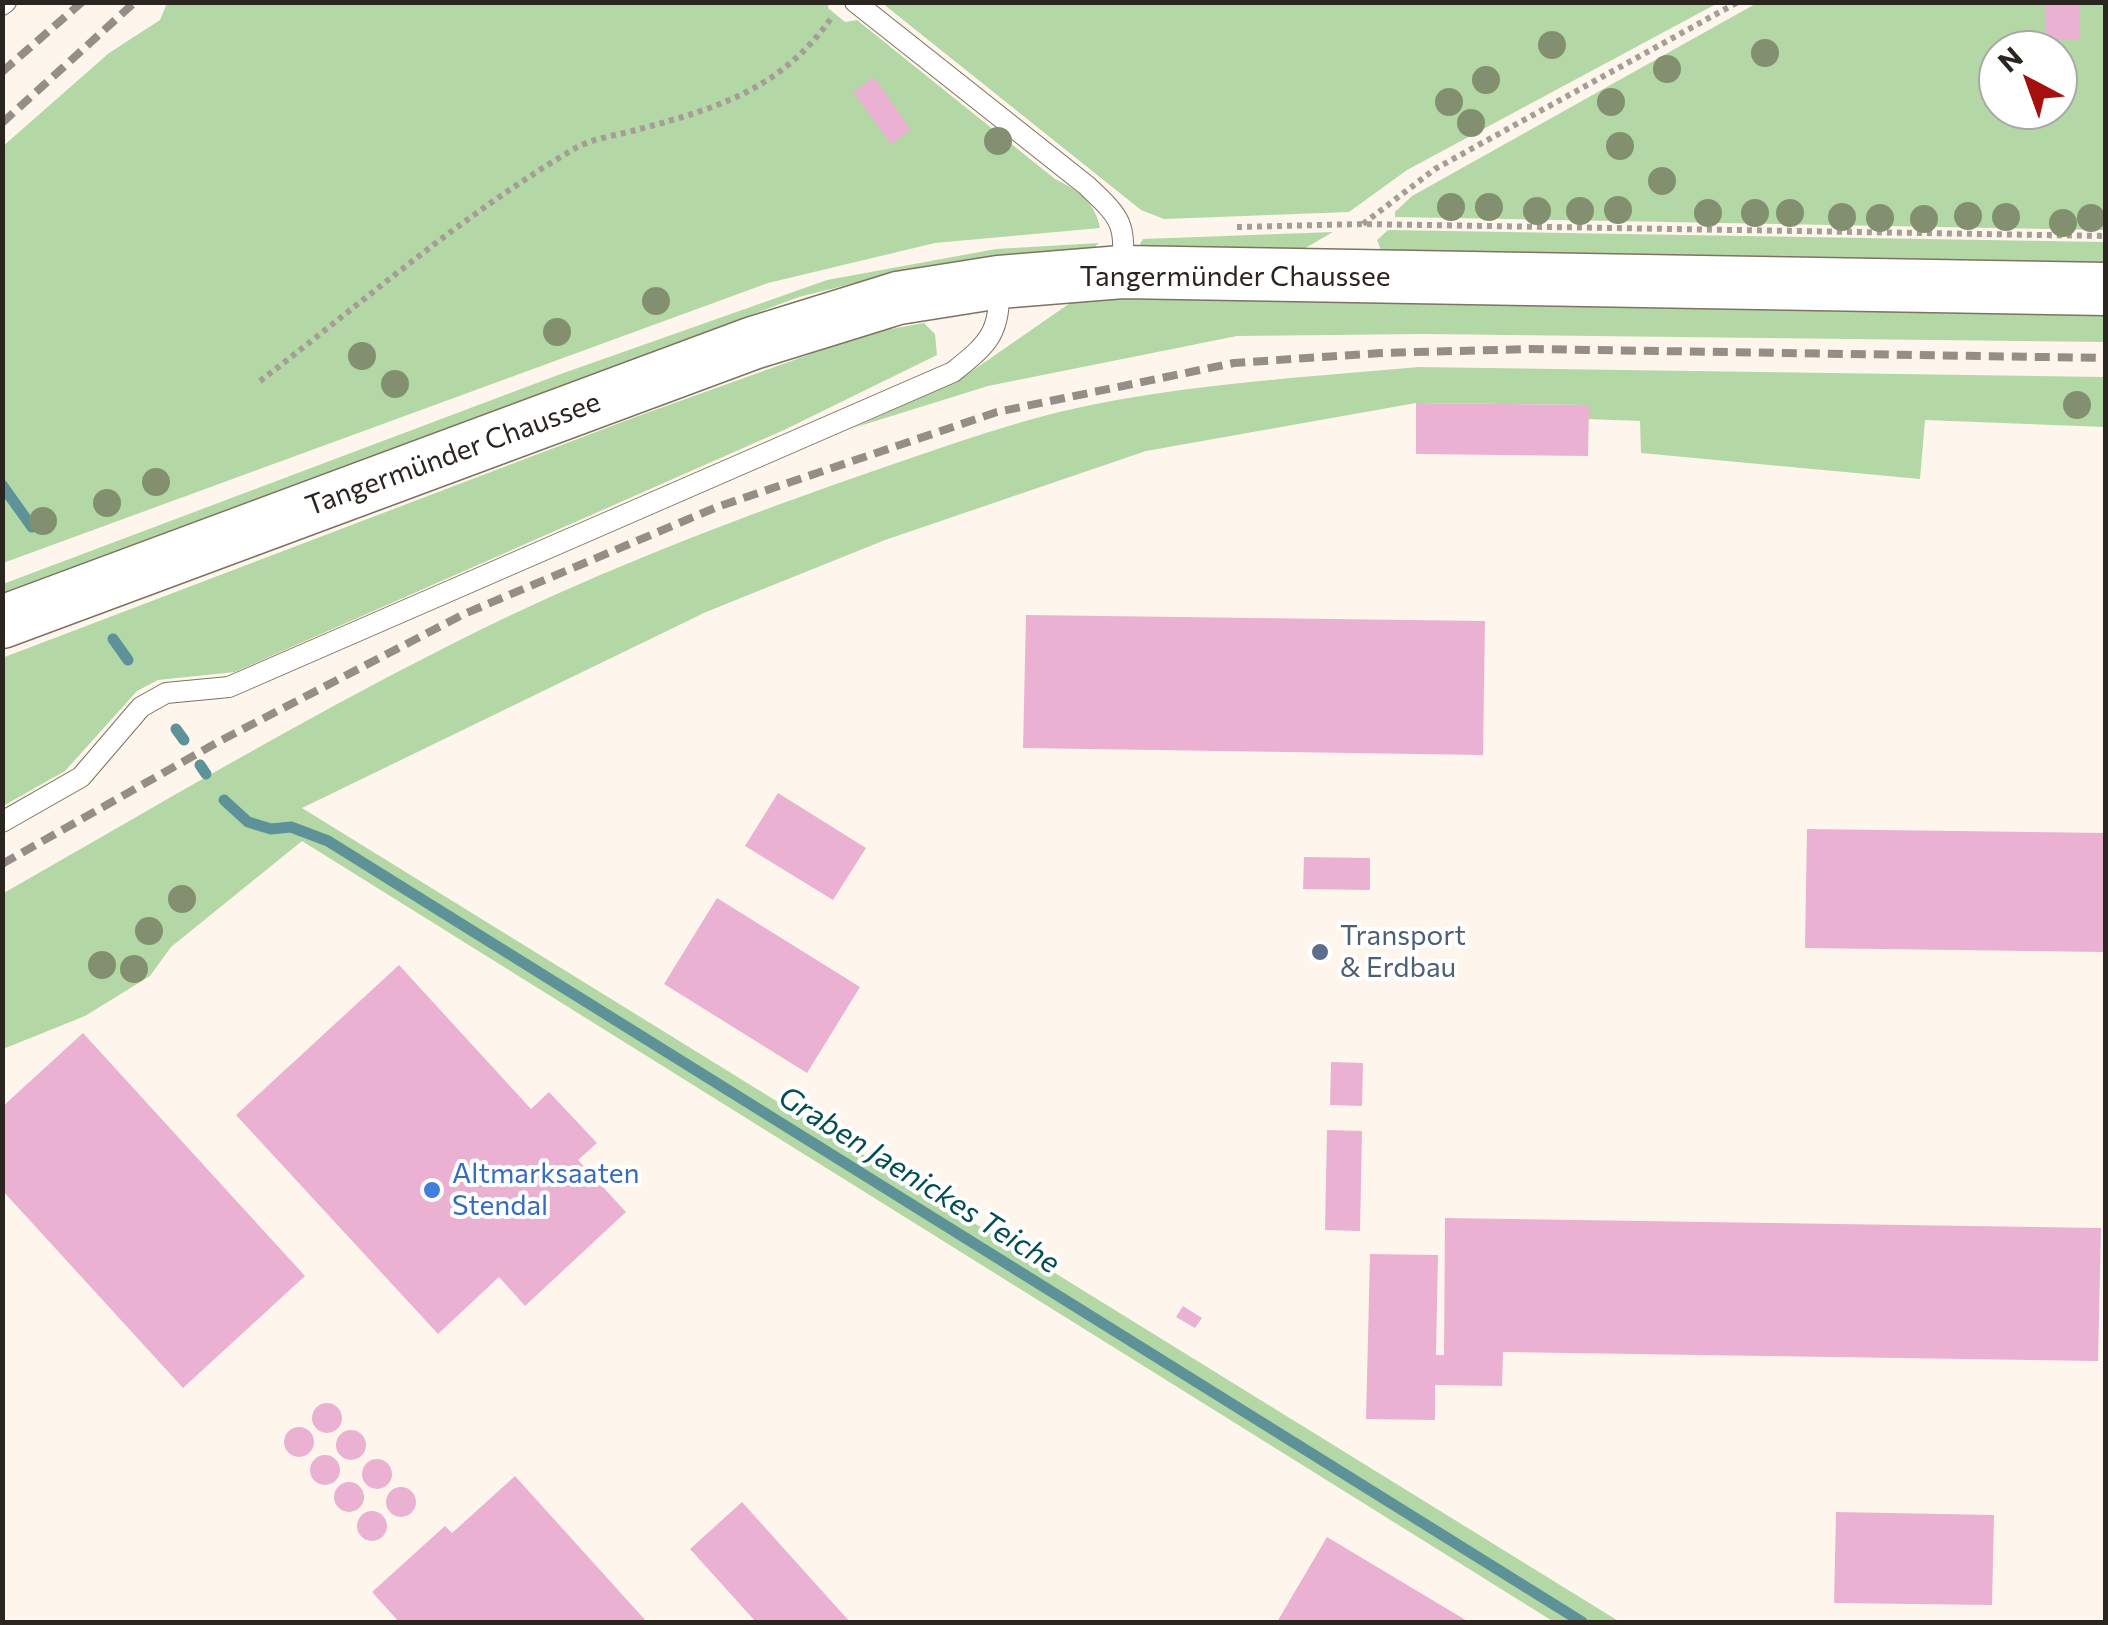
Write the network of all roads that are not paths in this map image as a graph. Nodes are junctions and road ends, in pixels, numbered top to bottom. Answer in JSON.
{"nodes":[{"id":1,"x":855,"y":2,"type":"edge"},
{"id":2,"x":1122,"y":272,"type":"junction"},
{"id":3,"x":1000,"y":282,"type":"junction"},
{"id":4,"x":2106,"y":290,"type":"edge"},
{"id":5,"x":2,"y":622,"type":"edge"},
{"id":6,"x":2,"y":822,"type":"edge"}],
"edges":[{"from":1,"to":2,"type":"lane"},
{"from":2,"to":3,"type":"main road","name":"Tangermünder Chaussee"},
{"from":2,"to":4,"type":"main road","name":"Tangermünder Chaussee"},
{"from":3,"to":5,"type":"main road","name":"Tangermünder Chaussee"},
{"from":3,"to":6,"type":"lane"}]}
